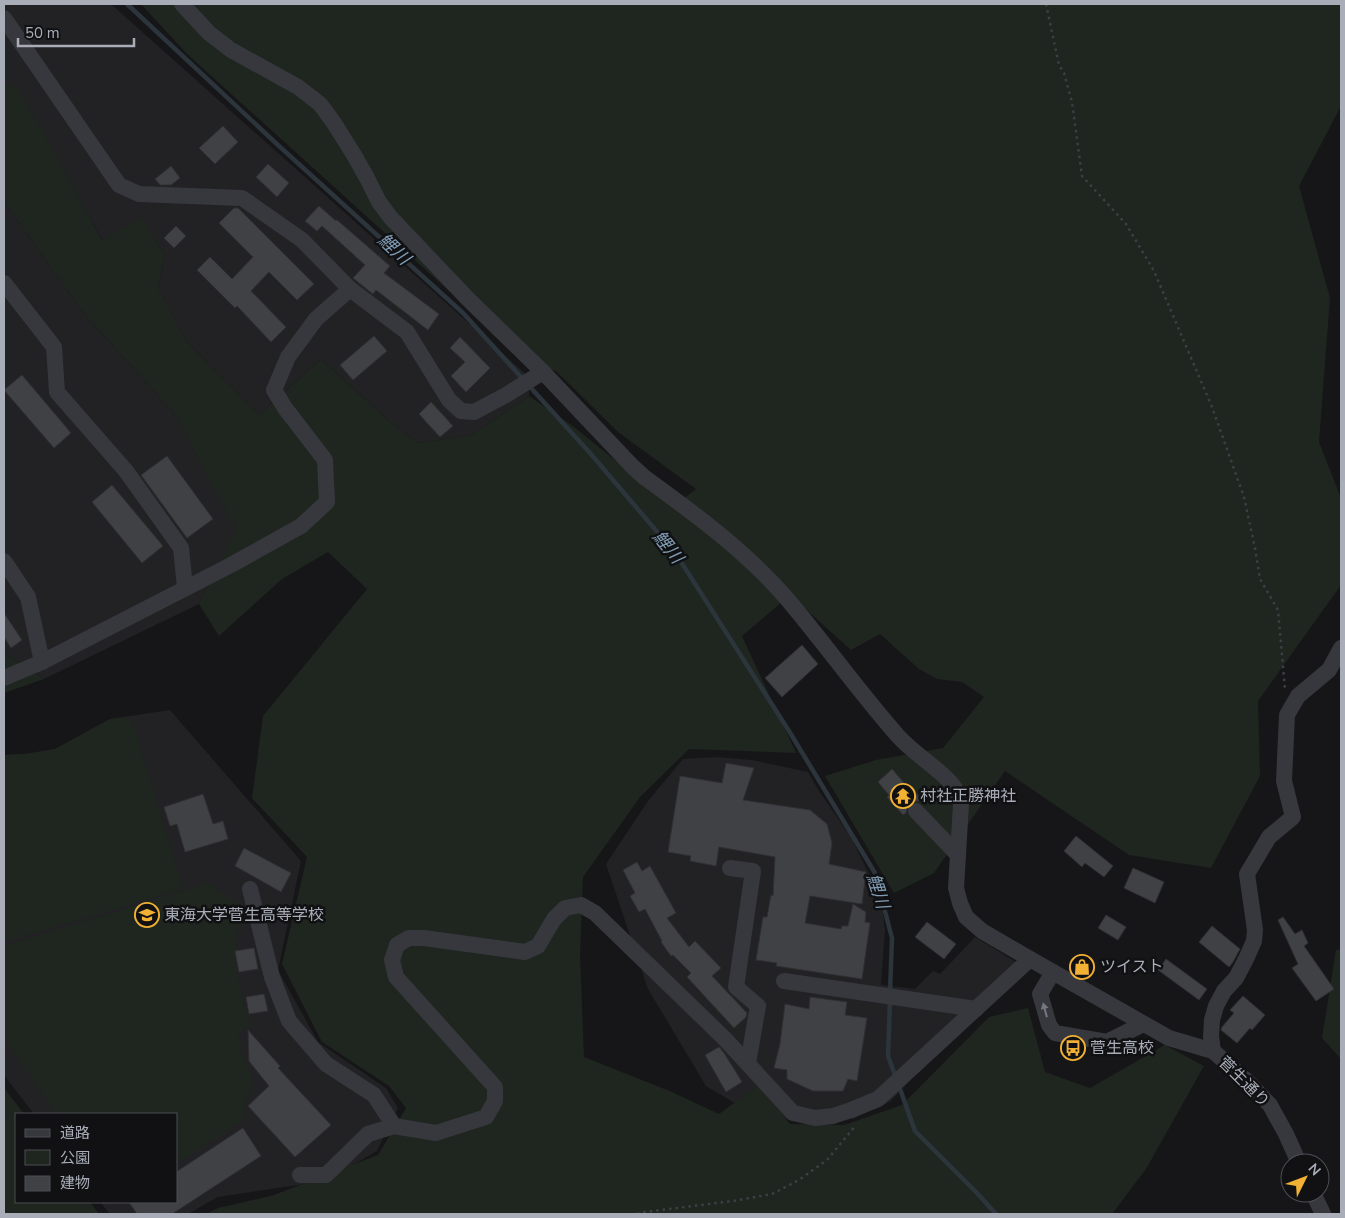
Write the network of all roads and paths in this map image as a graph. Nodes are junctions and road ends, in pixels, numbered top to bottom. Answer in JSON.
{"nodes":[{"id":1,"x":182,"y":4,"type":"edge"},
{"id":2,"x":1046,"y":4,"type":"edge"},
{"id":3,"x":4,"y":18,"type":"edge"},
{"id":4,"x":4,"y":283,"type":"edge"},
{"id":5,"x":350,"y":290,"type":"junction"},
{"id":6,"x":540,"y":374,"type":"junction"},
{"id":7,"x":4,"y":562,"type":"edge"},
{"id":8,"x":186,"y":588,"type":"junction"},
{"id":9,"x":1341,"y":648,"type":"edge"},
{"id":10,"x":42,"y":662,"type":"junction"},
{"id":11,"x":4,"y":678,"type":"edge"},
{"id":12,"x":1287,"y":715,"type":"junction"},
{"id":13,"x":916,"y":811,"type":"dead end"},
{"id":14,"x":958,"y":855,"type":"junction"},
{"id":15,"x":730,"y":868,"type":"dead end"},
{"id":16,"x":250,"y":888,"type":"dead end"},
{"id":17,"x":1030,"y":960,"type":"junction"},
{"id":18,"x":1053,"y":972,"type":"junction"},
{"id":19,"x":784,"y":981,"type":"dead end"},
{"id":20,"x":976,"y":1009,"type":"junction"},
{"id":21,"x":1143,"y":1024,"type":"junction"},
{"id":22,"x":1213,"y":1051,"type":"junction"},
{"id":23,"x":748,"y":1063,"type":"junction"},
{"id":24,"x":861,"y":1119,"type":"dead end"},
{"id":25,"x":394,"y":1126,"type":"junction"},
{"id":26,"x":1295,"y":1153,"type":"edge"},
{"id":27,"x":300,"y":1175,"type":"dead end"},
{"id":28,"x":637,"y":1214,"type":"edge"}],
"edges":[{"from":1,"to":6,"type":"street","name":"菅生通り"},
{"from":2,"to":12,"type":"path"},
{"from":3,"to":5,"type":"street"},
{"from":4,"to":8,"type":"street"},
{"from":5,"to":6,"type":"street"},
{"from":5,"to":8,"type":"street"},
{"from":6,"to":14,"type":"street","name":"菅生通り"},
{"from":7,"to":10,"type":"street"},
{"from":8,"to":10,"type":"street"},
{"from":9,"to":12,"type":"street"},
{"from":10,"to":11,"type":"street"},
{"from":12,"to":22,"type":"street"},
{"from":13,"to":14,"type":"street"},
{"from":14,"to":17,"type":"street","name":"菅生通り"},
{"from":15,"to":23,"type":"street"},
{"from":16,"to":25,"type":"street"},
{"from":17,"to":18,"type":"street","name":"菅生通り"},
{"from":17,"to":20,"type":"street"},
{"from":18,"to":21,"type":"street","name":"菅生通り"},
{"from":21,"to":18,"type":"street","one_way":true},
{"from":19,"to":20,"type":"street"},
{"from":20,"to":23,"type":"street"},
{"from":21,"to":22,"type":"street","name":"菅生通り"},
{"from":22,"to":26,"type":"street","name":"菅生通り"},
{"from":23,"to":25,"type":"street"},
{"from":24,"to":28,"type":"path"},
{"from":25,"to":27,"type":"street"}]}
